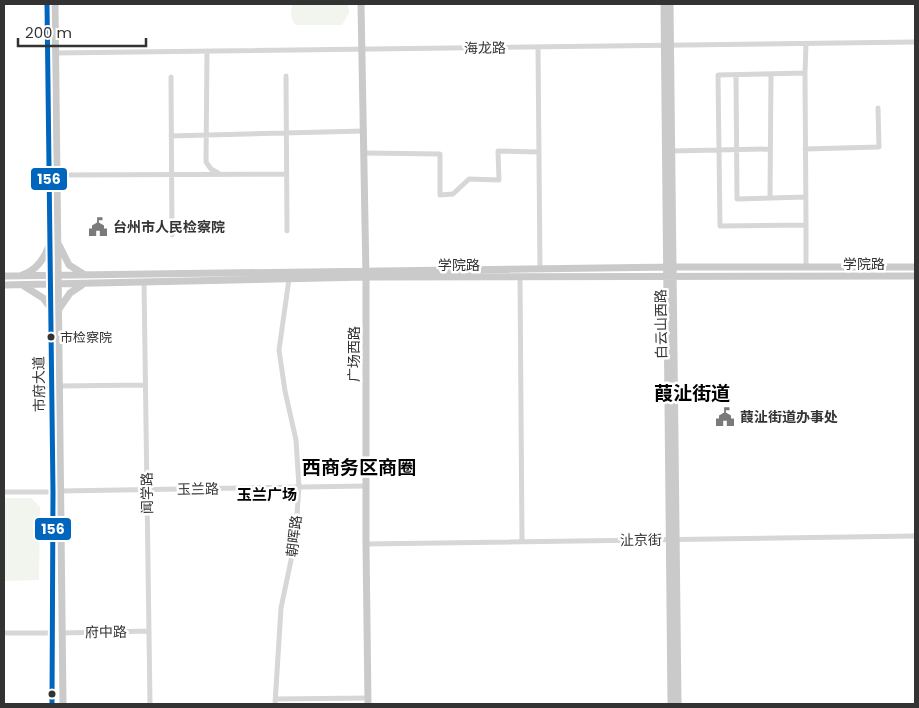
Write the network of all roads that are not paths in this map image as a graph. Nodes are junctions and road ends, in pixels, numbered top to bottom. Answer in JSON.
{"nodes":[{"id":1,"x":46,"y":4,"type":"edge"},
{"id":2,"x":55,"y":4,"type":"edge"},
{"id":3,"x":362,"y":4,"type":"edge"},
{"id":4,"x":664,"y":4,"type":"edge"},
{"id":5,"x":670,"y":4,"type":"edge"},
{"id":6,"x":915,"y":42,"type":"edge"},
{"id":7,"x":806,"y":44,"type":"junction"},
{"id":8,"x":667,"y":46,"type":"junction"},
{"id":9,"x":538,"y":47,"type":"junction"},
{"id":10,"x":362,"y":50,"type":"junction"},
{"id":11,"x":207,"y":51,"type":"junction"},
{"id":12,"x":55,"y":53,"type":"junction"},
{"id":13,"x":805,"y":73,"type":"junction"},
{"id":14,"x":771,"y":74,"type":"junction"},
{"id":15,"x":736,"y":75,"type":"junction"},
{"id":16,"x":286,"y":76,"type":"dead end"},
{"id":17,"x":171,"y":77,"type":"dead end"},
{"id":18,"x":878,"y":108,"type":"dead end"},
{"id":19,"x":364,"y":131,"type":"junction"},
{"id":20,"x":286,"y":133,"type":"junction"},
{"id":21,"x":205,"y":134,"type":"junction"},
{"id":22,"x":171,"y":136,"type":"junction"},
{"id":23,"x":805,"y":149,"type":"junction"},
{"id":24,"x":720,"y":150,"type":"junction"},
{"id":25,"x":737,"y":150,"type":"junction"},
{"id":26,"x":769,"y":150,"type":"junction"},
{"id":27,"x":671,"y":151,"type":"junction"},
{"id":28,"x":364,"y":152,"type":"junction"},
{"id":29,"x":539,"y":152,"type":"junction"},
{"id":30,"x":218,"y":173,"type":"junction"},
{"id":31,"x":171,"y":174,"type":"junction"},
{"id":32,"x":285,"y":174,"type":"junction"},
{"id":33,"x":56,"y":175,"type":"junction"},
{"id":34,"x":806,"y":197,"type":"junction"},
{"id":35,"x":770,"y":198,"type":"junction"},
{"id":36,"x":806,"y":225,"type":"junction"},
{"id":37,"x":286,"y":231,"type":"dead end"},
{"id":38,"x":172,"y":236,"type":"dead end"},
{"id":39,"x":57,"y":240,"type":"junction"},
{"id":40,"x":49,"y":245,"type":"junction"},
{"id":41,"x":669,"y":267,"type":"junction"},
{"id":42,"x":806,"y":267,"type":"junction"},
{"id":43,"x":915,"y":267,"type":"edge"},
{"id":44,"x":540,"y":269,"type":"junction"},
{"id":45,"x":366,"y":274,"type":"junction"},
{"id":46,"x":4,"y":276,"type":"edge"},
{"id":47,"x":16,"y":276,"type":"junction"},
{"id":48,"x":53,"y":276,"type":"junction"},
{"id":49,"x":669,"y":276,"type":"junction"},
{"id":50,"x":915,"y":276,"type":"edge"},
{"id":51,"x":520,"y":277,"type":"junction"},
{"id":52,"x":289,"y":279,"type":"junction"},
{"id":53,"x":86,"y":280,"type":"junction"},
{"id":54,"x":144,"y":282,"type":"junction"},
{"id":55,"x":53,"y":284,"type":"junction"},
{"id":56,"x":4,"y":285,"type":"edge"},
{"id":57,"x":21,"y":285,"type":"junction"},
{"id":58,"x":50,"y":307,"type":"junction"},
{"id":59,"x":58,"y":314,"type":"junction"},
{"id":60,"x":145,"y":385,"type":"junction"},
{"id":61,"x":59,"y":386,"type":"junction"},
{"id":62,"x":366,"y":486,"type":"junction"},
{"id":63,"x":300,"y":488,"type":"junction"},
{"id":64,"x":146,"y":490,"type":"junction"},
{"id":65,"x":4,"y":492,"type":"edge"},
{"id":66,"x":56,"y":492,"type":"junction"},
{"id":67,"x":915,"y":536,"type":"edge"},
{"id":68,"x":668,"y":539,"type":"junction"},
{"id":69,"x":676,"y":539,"type":"junction"},
{"id":70,"x":522,"y":541,"type":"junction"},
{"id":71,"x":366,"y":544,"type":"junction"},
{"id":72,"x":149,"y":631,"type":"junction"},
{"id":73,"x":62,"y":632,"type":"junction"},
{"id":74,"x":4,"y":633,"type":"edge"},
{"id":75,"x":52,"y":633,"type":"junction"},
{"id":76,"x":368,"y":701,"type":"edge"},
{"id":77,"x":275,"y":702,"type":"edge"},
{"id":78,"x":52,"y":704,"type":"edge"},
{"id":79,"x":63,"y":704,"type":"edge"},
{"id":80,"x":150,"y":704,"type":"edge"},
{"id":81,"x":670,"y":704,"type":"edge"},
{"id":82,"x":678,"y":704,"type":"edge"}],
"edges":[{"from":1,"to":40,"type":"main road","name":"市府大道"},
{"from":2,"to":12,"type":"main road","name":"市府大道"},
{"from":3,"to":10,"type":"main road","name":"广场西路"},
{"from":4,"to":8,"type":"main road","name":"白云山西路"},
{"from":5,"to":8,"type":"main road","name":"白云山西路"},
{"from":6,"to":7,"type":"street","name":"海龙路"},
{"from":7,"to":8,"type":"street","name":"海龙路"},
{"from":7,"to":13,"type":"street"},
{"from":8,"to":9,"type":"street","name":"海龙路"},
{"from":8,"to":27,"type":"main road","name":"白云山西路"},
{"from":8,"to":41,"type":"main road","name":"白云山西路"},
{"from":9,"to":10,"type":"street","name":"海龙路"},
{"from":9,"to":29,"type":"street"},
{"from":10,"to":11,"type":"street","name":"海龙路"},
{"from":10,"to":19,"type":"main road","name":"广场西路"},
{"from":11,"to":12,"type":"street","name":"海龙路"},
{"from":11,"to":21,"type":"street"},
{"from":12,"to":33,"type":"main road","name":"市府大道"},
{"from":13,"to":14,"type":"street"},
{"from":13,"to":23,"type":"street"},
{"from":14,"to":15,"type":"street"},
{"from":14,"to":26,"type":"street"},
{"from":15,"to":24,"type":"street"},
{"from":15,"to":25,"type":"street"},
{"from":16,"to":20,"type":"street"},
{"from":17,"to":22,"type":"street"},
{"from":18,"to":23,"type":"street"},
{"from":19,"to":20,"type":"street"},
{"from":19,"to":28,"type":"main road","name":"广场西路"},
{"from":20,"to":21,"type":"street"},
{"from":20,"to":32,"type":"street"},
{"from":21,"to":22,"type":"street"},
{"from":21,"to":30,"type":"street"},
{"from":22,"to":31,"type":"street"},
{"from":23,"to":34,"type":"street"},
{"from":24,"to":25,"type":"street"},
{"from":24,"to":27,"type":"street"},
{"from":24,"to":36,"type":"street"},
{"from":25,"to":26,"type":"street"},
{"from":25,"to":35,"type":"street"},
{"from":26,"to":35,"type":"street"},
{"from":27,"to":41,"type":"main road","name":"白云山西路"},
{"from":28,"to":29,"type":"street"},
{"from":28,"to":45,"type":"main road","name":"广场西路"},
{"from":29,"to":44,"type":"street"},
{"from":30,"to":31,"type":"street"},
{"from":30,"to":32,"type":"street"},
{"from":31,"to":33,"type":"street"},
{"from":31,"to":38,"type":"street"},
{"from":32,"to":37,"type":"street"},
{"from":33,"to":39,"type":"main road","name":"市府大道"},
{"from":34,"to":35,"type":"street"},
{"from":34,"to":36,"type":"street"},
{"from":36,"to":42,"type":"street"},
{"from":39,"to":48,"type":"main road","name":"市府大道"},
{"from":39,"to":53,"type":"main road"},
{"from":40,"to":47,"type":"main road"},
{"from":40,"to":48,"type":"main road","name":"市府大道"},
{"from":41,"to":42,"type":"main road","name":"学院路"},
{"from":41,"to":44,"type":"main road","name":"学院路"},
{"from":41,"to":49,"type":"main road","name":"白云山西路"},
{"from":42,"to":43,"type":"main road","name":"学院路"},
{"from":44,"to":45,"type":"main road","name":"学院路"},
{"from":45,"to":51,"type":"main road","name":"学院路"},
{"from":45,"to":52,"type":"main road","name":"学院路"},
{"from":45,"to":53,"type":"main road","name":"学院路"},
{"from":45,"to":62,"type":"main road","name":"广场西路"},
{"from":46,"to":47,"type":"main road","name":"学院路"},
{"from":47,"to":48,"type":"main road","name":"学院路"},
{"from":48,"to":53,"type":"main road","name":"学院路"},
{"from":48,"to":55,"type":"main road","name":"市府大道"},
{"from":49,"to":50,"type":"main road","name":"学院路"},
{"from":49,"to":51,"type":"main road","name":"学院路"},
{"from":49,"to":68,"type":"main road","name":"白云山西路"},
{"from":49,"to":69,"type":"main road","name":"白云山西路"},
{"from":51,"to":70,"type":"street"},
{"from":52,"to":54,"type":"main road","name":"学院路"},
{"from":52,"to":63,"type":"street","name":"朝晖路"},
{"from":53,"to":54,"type":"main road","name":"学院路"},
{"from":53,"to":55,"type":"main road","name":"学院路"},
{"from":53,"to":59,"type":"main road"},
{"from":54,"to":60,"type":"street","name":"闻学路"},
{"from":55,"to":57,"type":"main road","name":"学院路"},
{"from":55,"to":58,"type":"main road","name":"市府大道"},
{"from":55,"to":59,"type":"main road","name":"市府大道"},
{"from":56,"to":57,"type":"main road","name":"学院路"},
{"from":57,"to":58,"type":"main road"},
{"from":58,"to":66,"type":"main road","name":"市府大道"},
{"from":59,"to":61,"type":"main road","name":"市府大道"},
{"from":60,"to":61,"type":"street"},
{"from":60,"to":64,"type":"street","name":"闻学路"},
{"from":61,"to":66,"type":"main road","name":"市府大道"},
{"from":62,"to":63,"type":"street","name":"玉兰路"},
{"from":62,"to":71,"type":"main road","name":"广场西路"},
{"from":63,"to":64,"type":"street","name":"玉兰路"},
{"from":63,"to":77,"type":"street","name":"朝晖路"},
{"from":64,"to":66,"type":"street","name":"玉兰路"},
{"from":64,"to":72,"type":"street","name":"闻学路"},
{"from":65,"to":66,"type":"street","name":"玉兰路"},
{"from":66,"to":73,"type":"main road","name":"市府大道"},
{"from":66,"to":75,"type":"main road","name":"市府大道"},
{"from":67,"to":69,"type":"street","name":"沚京街"},
{"from":68,"to":69,"type":"street","name":"沚京街"},
{"from":68,"to":70,"type":"street","name":"沚京街"},
{"from":68,"to":81,"type":"main road","name":"白云山西路"},
{"from":69,"to":82,"type":"main road","name":"白云山西路"},
{"from":70,"to":71,"type":"street","name":"沚京街"},
{"from":71,"to":76,"type":"main road","name":"广场西路"},
{"from":72,"to":73,"type":"street","name":"府中路"},
{"from":72,"to":80,"type":"street","name":"闻学路"},
{"from":73,"to":79,"type":"main road","name":"市府大道"},
{"from":74,"to":75,"type":"street"},
{"from":75,"to":78,"type":"main road","name":"市府大道"},
{"from":76,"to":77,"type":"street"}]}
